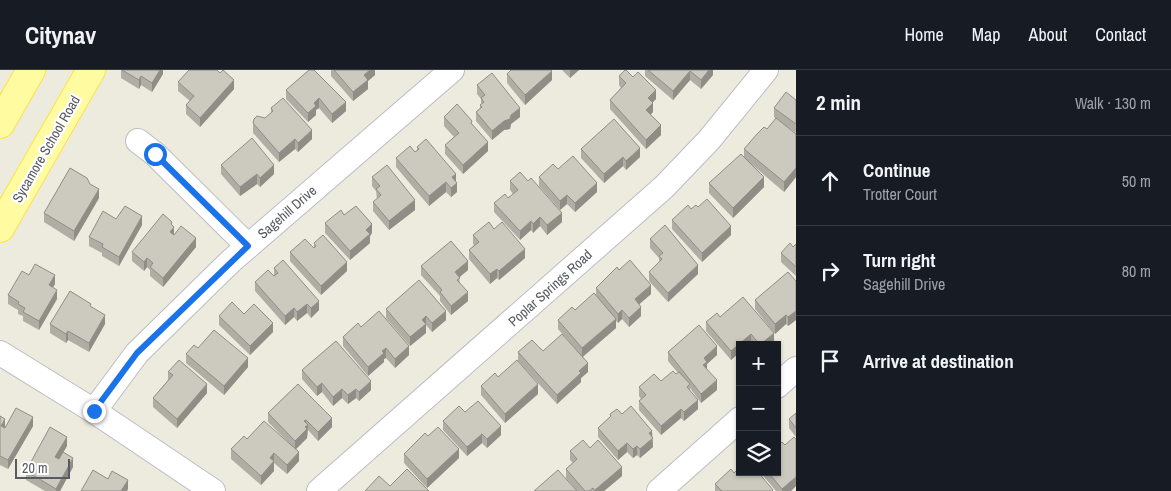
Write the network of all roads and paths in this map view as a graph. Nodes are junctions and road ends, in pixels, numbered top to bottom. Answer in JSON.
{"nodes":[{"id":1,"x":91,"y":70,"type":"edge"},
{"id":2,"x":766,"y":70,"type":"edge"},
{"id":3,"x":28,"y":71,"type":"edge"},
{"id":4,"x":444,"y":72,"type":"edge"},
{"id":5,"x":0,"y":124,"type":"edge"},
{"id":6,"x":138,"y":141,"type":"dead end"},
{"id":7,"x":0,"y":228,"type":"edge"},
{"id":8,"x":248,"y":246,"type":"junction"},
{"id":9,"x":0,"y":353,"type":"edge"},
{"id":10,"x":796,"y":369,"type":"edge"},
{"id":11,"x":781,"y":382,"type":"edge"},
{"id":12,"x":94,"y":411,"type":"junction"},
{"id":13,"x":736,"y":423,"type":"edge"},
{"id":14,"x":213,"y":491,"type":"edge"},
{"id":15,"x":318,"y":491,"type":"edge"},
{"id":16,"x":659,"y":491,"type":"edge"}],
"edges":[{"from":1,"to":7,"type":"main road","name":"Sycamore School Road"},
{"from":2,"to":15,"type":"street","name":"Poplar Springs Road"},
{"from":3,"to":5,"type":"main road"},
{"from":4,"to":8,"type":"street","name":"Sagehill Drive"},
{"from":6,"to":8,"type":"street"},
{"from":8,"to":12,"type":"street","name":"Sagehill Drive"},
{"from":9,"to":12,"type":"street"},
{"from":10,"to":11,"type":"street"},
{"from":12,"to":14,"type":"street"},
{"from":13,"to":16,"type":"street"}]}
